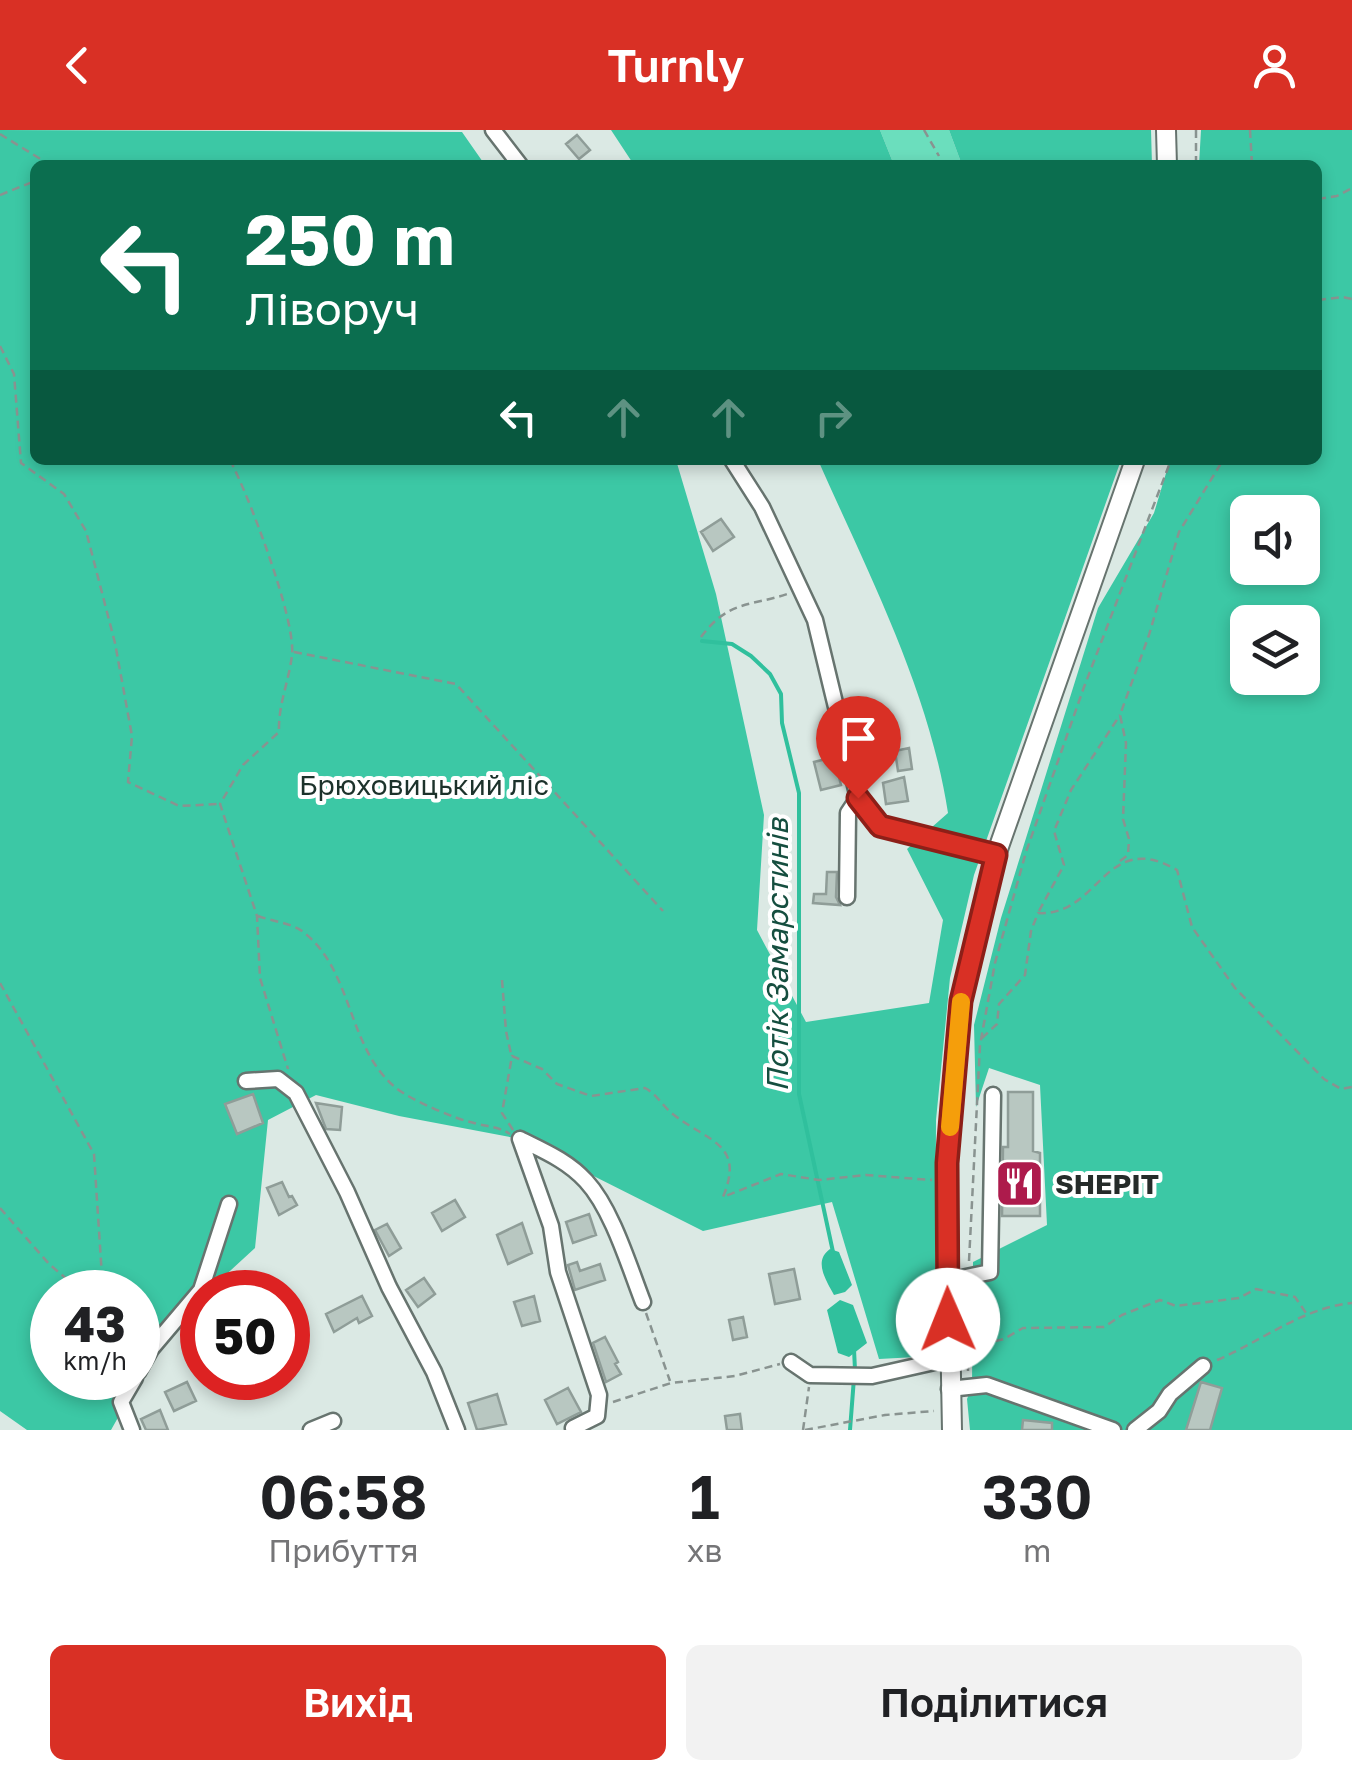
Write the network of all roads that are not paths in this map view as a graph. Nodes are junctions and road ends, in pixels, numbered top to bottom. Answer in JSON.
{"nodes":[{"id":1,"x":493,"y":130,"type":"edge"},
{"id":2,"x":1166,"y":130,"type":"edge"},
{"id":3,"x":516,"y":160,"type":"edge"},
{"id":4,"x":1167,"y":160,"type":"edge"},
{"id":5,"x":735,"y":465,"type":"edge"},
{"id":6,"x":1133,"y":465,"type":"edge"},
{"id":7,"x":858,"y":798,"type":"junction"},
{"id":8,"x":996,"y":855,"type":"junction"},
{"id":9,"x":848,"y":897,"type":"dead end"},
{"id":10,"x":246,"y":1081,"type":"dead end"},
{"id":11,"x":992,"y":1095,"type":"dead end"},
{"id":12,"x":229,"y":1204,"type":"dead end"},
{"id":13,"x":947,"y":1281,"type":"junction"},
{"id":14,"x":643,"y":1302,"type":"road end"},
{"id":15,"x":160,"y":1337,"type":"edge"},
{"id":16,"x":948,"y":1360,"type":"junction"},
{"id":17,"x":791,"y":1362,"type":"road end"},
{"id":18,"x":1202,"y":1366,"type":"road end"},
{"id":19,"x":958,"y":1388,"type":"junction"},
{"id":20,"x":122,"y":1400,"type":"edge"},
{"id":21,"x":332,"y":1420,"type":"dead end"},
{"id":22,"x":572,"y":1429,"type":"edge"},
{"id":23,"x":132,"y":1430,"type":"edge"},
{"id":24,"x":311,"y":1430,"type":"edge"},
{"id":25,"x":457,"y":1430,"type":"edge"},
{"id":26,"x":952,"y":1430,"type":"edge"},
{"id":27,"x":1113,"y":1430,"type":"edge"},
{"id":28,"x":1135,"y":1430,"type":"edge"}],
"edges":[{"from":1,"to":3,"type":"street"},
{"from":2,"to":4,"type":"main road"},
{"from":5,"to":7,"type":"street"},
{"from":6,"to":8,"type":"main road"},
{"from":7,"to":8,"type":"street"},
{"from":7,"to":9,"type":"street"},
{"from":8,"to":13,"type":"main road"},
{"from":10,"to":25,"type":"street"},
{"from":11,"to":13,"type":"street"},
{"from":12,"to":15,"type":"street"},
{"from":13,"to":16,"type":"main road"},
{"from":14,"to":22,"type":"street"},
{"from":16,"to":17,"type":"street"},
{"from":16,"to":19,"type":"main road"},
{"from":18,"to":28,"type":"street"},
{"from":19,"to":26,"type":"main road"},
{"from":19,"to":27,"type":"street"},
{"from":20,"to":23,"type":"street"},
{"from":21,"to":24,"type":"street"}]}
